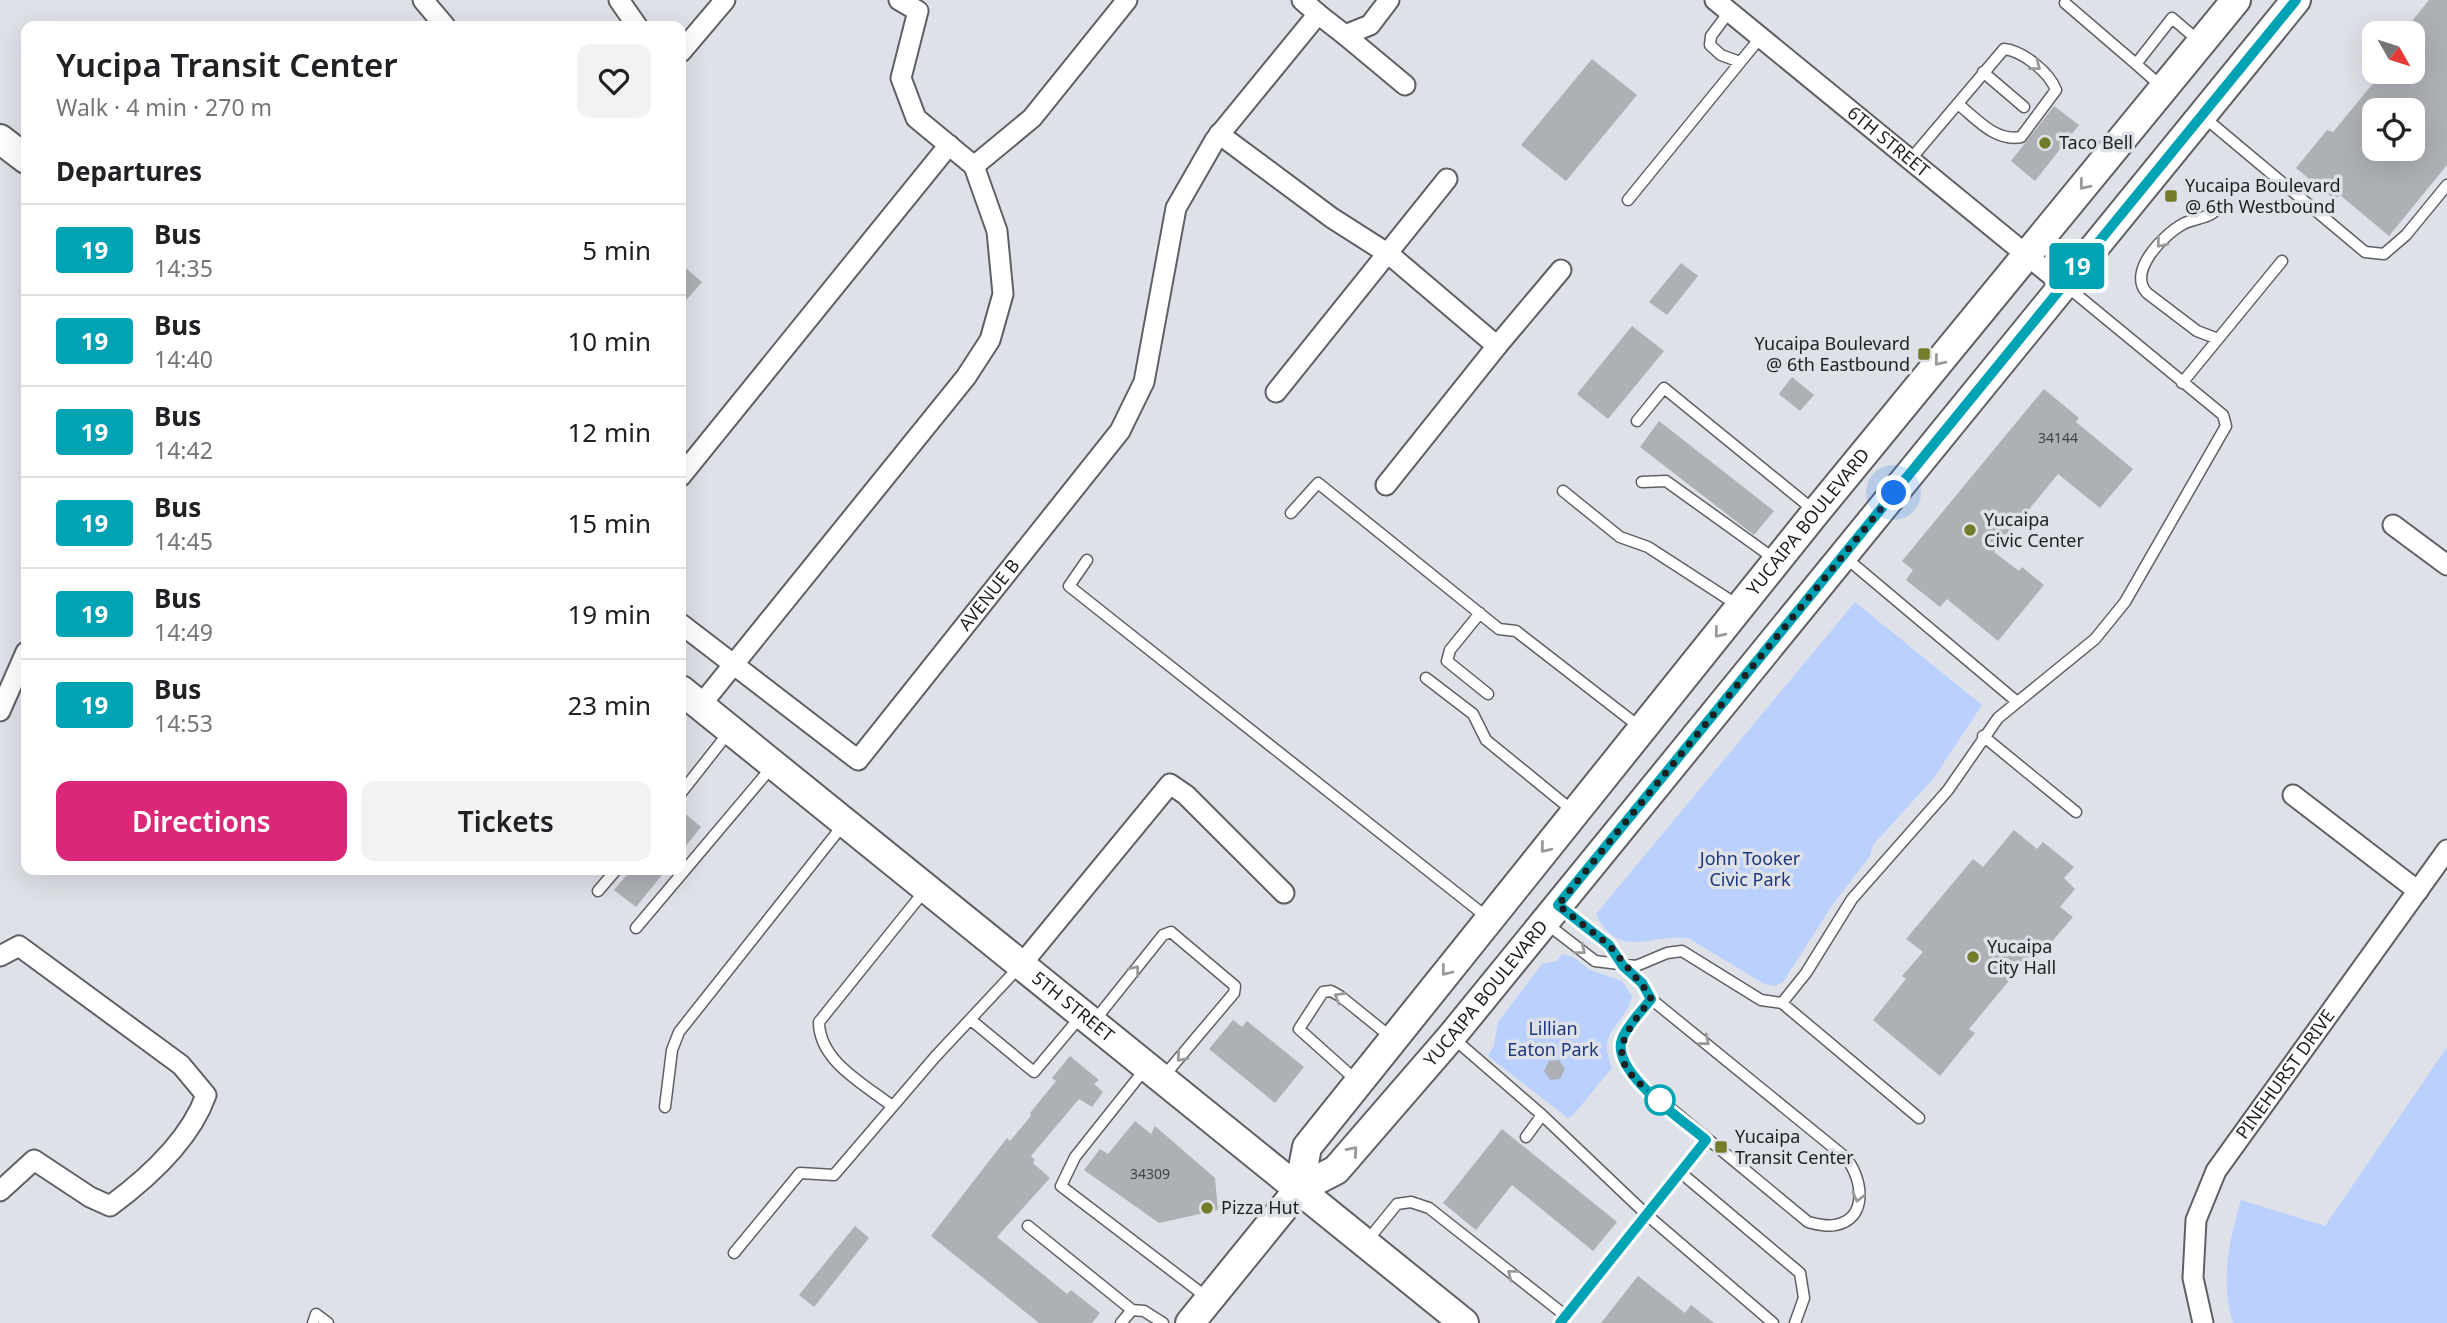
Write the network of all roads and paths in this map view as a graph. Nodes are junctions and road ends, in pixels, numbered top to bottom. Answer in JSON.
{"nodes":[{"id":1,"x":423,"y":0,"type":"edge"},
{"id":2,"x":619,"y":0,"type":"edge"},
{"id":3,"x":725,"y":0,"type":"edge"},
{"id":4,"x":899,"y":0,"type":"edge"},
{"id":5,"x":1127,"y":0,"type":"edge"},
{"id":6,"x":1302,"y":0,"type":"edge"},
{"id":7,"x":1389,"y":0,"type":"edge"},
{"id":8,"x":2236,"y":0,"type":"edge"},
{"id":9,"x":2296,"y":0,"type":"edge"},
{"id":10,"x":2066,"y":3,"type":"dead end"},
{"id":11,"x":922,"y":5,"type":"edge"},
{"id":12,"x":1722,"y":6,"type":"edge"},
{"id":13,"x":1318,"y":13,"type":"junction"},
{"id":14,"x":441,"y":21,"type":"edge"},
{"id":15,"x":634,"y":21,"type":"edge"},
{"id":16,"x":1345,"y":34,"type":"junction"},
{"id":17,"x":1760,"y":38,"type":"junction"},
{"id":18,"x":2201,"y":42,"type":"junction"},
{"id":19,"x":686,"y":46,"type":"edge"},
{"id":20,"x":1740,"y":62,"type":"junction"},
{"id":21,"x":2136,"y":64,"type":"junction"},
{"id":22,"x":1983,"y":72,"type":"junction"},
{"id":23,"x":1405,"y":85,"type":"dead end"},
{"id":24,"x":2163,"y":87,"type":"junction"},
{"id":25,"x":1958,"y":104,"type":"junction"},
{"id":26,"x":2024,"y":107,"type":"dead end"},
{"id":27,"x":2202,"y":115,"type":"junction"},
{"id":28,"x":1219,"y":134,"type":"junction"},
{"id":29,"x":0,"y":139,"type":"edge"},
{"id":30,"x":949,"y":145,"type":"junction"},
{"id":31,"x":21,"y":155,"type":"edge"},
{"id":32,"x":1910,"y":160,"type":"junction"},
{"id":33,"x":974,"y":166,"type":"junction"},
{"id":34,"x":1447,"y":179,"type":"dead end"},
{"id":35,"x":2447,"y":185,"type":"edge"},
{"id":36,"x":1628,"y":200,"type":"dead end"},
{"id":37,"x":2217,"y":209,"type":"dead end"},
{"id":38,"x":1385,"y":253,"type":"junction"},
{"id":39,"x":2027,"y":255,"type":"junction"},
{"id":40,"x":2282,"y":261,"type":"dead end"},
{"id":41,"x":1561,"y":270,"type":"dead end"},
{"id":42,"x":2063,"y":284,"type":"junction"},
{"id":43,"x":2218,"y":339,"type":"junction"},
{"id":44,"x":1497,"y":346,"type":"junction"},
{"id":45,"x":2182,"y":383,"type":"junction"},
{"id":46,"x":1276,"y":392,"type":"dead end"},
{"id":47,"x":1637,"y":421,"type":"dead end"},
{"id":48,"x":686,"y":470,"type":"edge"},
{"id":49,"x":1642,"y":482,"type":"dead end"},
{"id":50,"x":1386,"y":485,"type":"dead end"},
{"id":51,"x":1563,"y":491,"type":"dead end"},
{"id":52,"x":1816,"y":512,"type":"junction"},
{"id":53,"x":1291,"y":513,"type":"dead end"},
{"id":54,"x":2393,"y":526,"type":"dead end"},
{"id":55,"x":1843,"y":555,"type":"junction"},
{"id":56,"x":1087,"y":560,"type":"dead end"},
{"id":57,"x":1776,"y":561,"type":"junction"},
{"id":58,"x":2447,"y":565,"type":"edge"},
{"id":59,"x":1740,"y":607,"type":"junction"},
{"id":60,"x":1480,"y":613,"type":"junction"},
{"id":61,"x":686,"y":628,"type":"edge"},
{"id":62,"x":21,"y":663,"type":"edge"},
{"id":63,"x":734,"y":666,"type":"junction"},
{"id":64,"x":1426,"y":678,"type":"dead end"},
{"id":65,"x":1488,"y":694,"type":"dead end"},
{"id":66,"x":690,"y":698,"type":"edge"},
{"id":67,"x":2016,"y":701,"type":"junction"},
{"id":68,"x":1,"y":707,"type":"edge"},
{"id":69,"x":1642,"y":728,"type":"junction"},
{"id":70,"x":729,"y":732,"type":"junction"},
{"id":71,"x":1983,"y":736,"type":"junction"},
{"id":72,"x":773,"y":766,"type":"junction"},
{"id":73,"x":686,"y":787,"type":"edge"},
{"id":74,"x":2293,"y":795,"type":"dead end"},
{"id":75,"x":1574,"y":812,"type":"junction"},
{"id":76,"x":2076,"y":812,"type":"dead end"},
{"id":77,"x":845,"y":822,"type":"junction"},
{"id":78,"x":2447,"y":850,"type":"edge"},
{"id":79,"x":686,"y":869,"type":"edge"},
{"id":80,"x":612,"y":875,"type":"edge"},
{"id":81,"x":681,"y":875,"type":"edge"},
{"id":82,"x":926,"y":888,"type":"junction"},
{"id":83,"x":598,"y":891,"type":"dead end"},
{"id":84,"x":2418,"y":891,"type":"junction"},
{"id":85,"x":1284,"y":893,"type":"dead end"},
{"id":86,"x":1552,"y":913,"type":"junction"},
{"id":87,"x":1488,"y":918,"type":"junction"},
{"id":88,"x":636,"y":928,"type":"dead end"},
{"id":89,"x":0,"y":956,"type":"edge"},
{"id":90,"x":1021,"y":965,"type":"junction"},
{"id":91,"x":1623,"y":966,"type":"junction"},
{"id":92,"x":1651,"y":999,"type":"junction"},
{"id":93,"x":1782,"y":1003,"type":"junction"},
{"id":94,"x":1087,"y":1019,"type":"junction"},
{"id":95,"x":971,"y":1020,"type":"junction"},
{"id":96,"x":1451,"y":1037,"type":"junction"},
{"id":97,"x":1393,"y":1038,"type":"junction"},
{"id":98,"x":1154,"y":1073,"type":"junction"},
{"id":99,"x":1359,"y":1082,"type":"junction"},
{"id":100,"x":665,"y":1107,"type":"dead end"},
{"id":101,"x":892,"y":1107,"type":"junction"},
{"id":102,"x":1542,"y":1115,"type":"junction"},
{"id":103,"x":1919,"y":1118,"type":"dead end"},
{"id":104,"x":1526,"y":1137,"type":"dead end"},
{"id":105,"x":1706,"y":1140,"type":"junction"},
{"id":106,"x":1680,"y":1172,"type":"junction"},
{"id":107,"x":1298,"y":1189,"type":"junction"},
{"id":108,"x":0,"y":1191,"type":"edge"},
{"id":109,"x":1647,"y":1215,"type":"junction"},
{"id":110,"x":1028,"y":1226,"type":"dead end"},
{"id":111,"x":1366,"y":1242,"type":"junction"},
{"id":112,"x":734,"y":1253,"type":"dead end"},
{"id":113,"x":1210,"y":1299,"type":"junction"},
{"id":114,"x":1132,"y":1310,"type":"junction"},
{"id":115,"x":1563,"y":1320,"type":"edge"},
{"id":116,"x":313,"y":1323,"type":"edge"},
{"id":117,"x":328,"y":1323,"type":"edge"},
{"id":118,"x":1121,"y":1323,"type":"edge"},
{"id":119,"x":1163,"y":1323,"type":"edge"},
{"id":120,"x":1190,"y":1323,"type":"edge"},
{"id":121,"x":1464,"y":1323,"type":"edge"},
{"id":122,"x":1773,"y":1323,"type":"edge"},
{"id":123,"x":1796,"y":1323,"type":"edge"},
{"id":124,"x":2203,"y":1323,"type":"edge"}],
"edges":[{"from":1,"to":14,"type":"street"},
{"from":2,"to":15,"type":"street"},
{"from":3,"to":19,"type":"street"},
{"from":4,"to":11,"type":"street"},
{"from":5,"to":33,"type":"street"},
{"from":6,"to":13,"type":"street"},
{"from":7,"to":16,"type":"street"},
{"from":8,"to":18,"type":"main road","name":"YUCAIPA BOULEVARD"},
{"from":9,"to":27,"type":"main road","name":"YUCAIPA BOULEVARD"},
{"from":10,"to":21,"type":"lane"},
{"from":11,"to":30,"type":"street"},
{"from":12,"to":17,"type":"street","name":"6TH STREET"},
{"from":12,"to":20,"type":"lane"},
{"from":13,"to":16,"type":"street"},
{"from":13,"to":28,"type":"street","name":"AVENUE B"},
{"from":16,"to":23,"type":"street"},
{"from":17,"to":20,"type":"lane"},
{"from":17,"to":32,"type":"street","name":"6TH STREET"},
{"from":18,"to":21,"type":"lane"},
{"from":18,"to":24,"type":"main road","name":"YUCAIPA BOULEVARD"},
{"from":20,"to":36,"type":"lane"},
{"from":21,"to":24,"type":"lane"},
{"from":22,"to":25,"type":"lane"},
{"from":22,"to":25,"type":"lane","one_way":true},
{"from":22,"to":26,"type":"lane"},
{"from":24,"to":39,"type":"main road","name":"YUCAIPA BOULEVARD","one_way":true},
{"from":25,"to":32,"type":"lane"},
{"from":27,"to":35,"type":"lane"},
{"from":27,"to":42,"type":"main road","name":"YUCAIPA BOULEVARD"},
{"from":28,"to":38,"type":"street"},
{"from":28,"to":63,"type":"street","name":"AVENUE B"},
{"from":29,"to":31,"type":"main road"},
{"from":30,"to":33,"type":"street"},
{"from":30,"to":48,"type":"street"},
{"from":32,"to":39,"type":"street","name":"6TH STREET"},
{"from":33,"to":63,"type":"street"},
{"from":34,"to":38,"type":"street"},
{"from":37,"to":43,"type":"lane","one_way":true},
{"from":38,"to":44,"type":"street"},
{"from":38,"to":46,"type":"street"},
{"from":39,"to":42,"type":"street","name":"6TH STREET"},
{"from":39,"to":52,"type":"main road","name":"YUCAIPA BOULEVARD","one_way":true},
{"from":40,"to":43,"type":"lane"},
{"from":41,"to":44,"type":"street"},
{"from":42,"to":45,"type":"lane"},
{"from":42,"to":55,"type":"main road","name":"YUCAIPA BOULEVARD"},
{"from":43,"to":45,"type":"lane"},
{"from":44,"to":50,"type":"street"},
{"from":45,"to":67,"type":"lane"},
{"from":47,"to":52,"type":"lane"},
{"from":49,"to":57,"type":"lane"},
{"from":51,"to":59,"type":"lane"},
{"from":52,"to":57,"type":"main road","name":"YUCAIPA BOULEVARD"},
{"from":53,"to":60,"type":"lane"},
{"from":54,"to":58,"type":"street"},
{"from":55,"to":67,"type":"lane"},
{"from":55,"to":86,"type":"main road","name":"YUCAIPA BOULEVARD"},
{"from":56,"to":87,"type":"lane"},
{"from":57,"to":59,"type":"main road","name":"YUCAIPA BOULEVARD"},
{"from":59,"to":69,"type":"main road","name":"YUCAIPA BOULEVARD","one_way":true},
{"from":60,"to":65,"type":"lane"},
{"from":60,"to":69,"type":"lane"},
{"from":61,"to":63,"type":"street"},
{"from":62,"to":68,"type":"street"},
{"from":63,"to":66,"type":"street"},
{"from":64,"to":75,"type":"lane"},
{"from":66,"to":70,"type":"main road","name":"5TH STREET"},
{"from":67,"to":71,"type":"lane"},
{"from":69,"to":75,"type":"main road","name":"YUCAIPA BOULEVARD"},
{"from":70,"to":72,"type":"main road","name":"5TH STREET"},
{"from":70,"to":73,"type":"lane"},
{"from":71,"to":76,"type":"lane"},
{"from":71,"to":93,"type":"lane"},
{"from":72,"to":77,"type":"main road","name":"5TH STREET"},
{"from":72,"to":79,"type":"lane"},
{"from":74,"to":84,"type":"street"},
{"from":75,"to":87,"type":"main road","name":"YUCAIPA BOULEVARD","one_way":true},
{"from":77,"to":82,"type":"main road","name":"5TH STREET"},
{"from":77,"to":100,"type":"lane"},
{"from":78,"to":84,"type":"street","name":"PINEHURST DRIVE"},
{"from":80,"to":83,"type":"lane"},
{"from":81,"to":88,"type":"lane"},
{"from":82,"to":90,"type":"main road","name":"5TH STREET"},
{"from":82,"to":101,"type":"lane"},
{"from":84,"to":124,"type":"street","name":"PINEHURST DRIVE"},
{"from":85,"to":90,"type":"street"},
{"from":86,"to":91,"type":"lane"},
{"from":86,"to":91,"type":"lane","one_way":true},
{"from":86,"to":96,"type":"main road","name":"YUCAIPA BOULEVARD"},
{"from":87,"to":97,"type":"main road","name":"YUCAIPA BOULEVARD","one_way":true},
{"from":89,"to":108,"type":"street"},
{"from":90,"to":94,"type":"main road","name":"5TH STREET"},
{"from":90,"to":95,"type":"lane"},
{"from":91,"to":92,"type":"lane"},
{"from":91,"to":93,"type":"lane"},
{"from":92,"to":105,"type":"lane"},
{"from":92,"to":105,"type":"lane","one_way":true},
{"from":93,"to":103,"type":"lane"},
{"from":94,"to":95,"type":"lane"},
{"from":94,"to":98,"type":"main road","name":"5TH STREET"},
{"from":94,"to":98,"type":"lane","one_way":true},
{"from":95,"to":101,"type":"lane"},
{"from":96,"to":102,"type":"lane"},
{"from":107,"to":96,"type":"main road","name":"YUCAIPA BOULEVARD","one_way":true},
{"from":97,"to":99,"type":"main road","name":"YUCAIPA BOULEVARD"},
{"from":97,"to":99,"type":"lane","one_way":true},
{"from":98,"to":107,"type":"main road","name":"5TH STREET"},
{"from":98,"to":113,"type":"lane"},
{"from":99,"to":107,"type":"main road","name":"YUCAIPA BOULEVARD"},
{"from":101,"to":112,"type":"lane"},
{"from":102,"to":104,"type":"lane"},
{"from":102,"to":109,"type":"lane"},
{"from":105,"to":106,"type":"lane"},
{"from":106,"to":109,"type":"lane"},
{"from":106,"to":123,"type":"lane"},
{"from":107,"to":111,"type":"main road","name":"5TH STREET"},
{"from":107,"to":113,"type":"main road","name":"YUCAIPA BOULEVARD"},
{"from":109,"to":115,"type":"lane"},
{"from":109,"to":122,"type":"lane"},
{"from":110,"to":114,"type":"lane"},
{"from":115,"to":111,"type":"lane","one_way":true},
{"from":111,"to":121,"type":"main road","name":"5TH STREET"},
{"from":113,"to":120,"type":"main road","name":"YUCAIPA BOULEVARD"},
{"from":114,"to":118,"type":"lane"},
{"from":114,"to":119,"type":"lane"},
{"from":116,"to":117,"type":"lane"}]}
